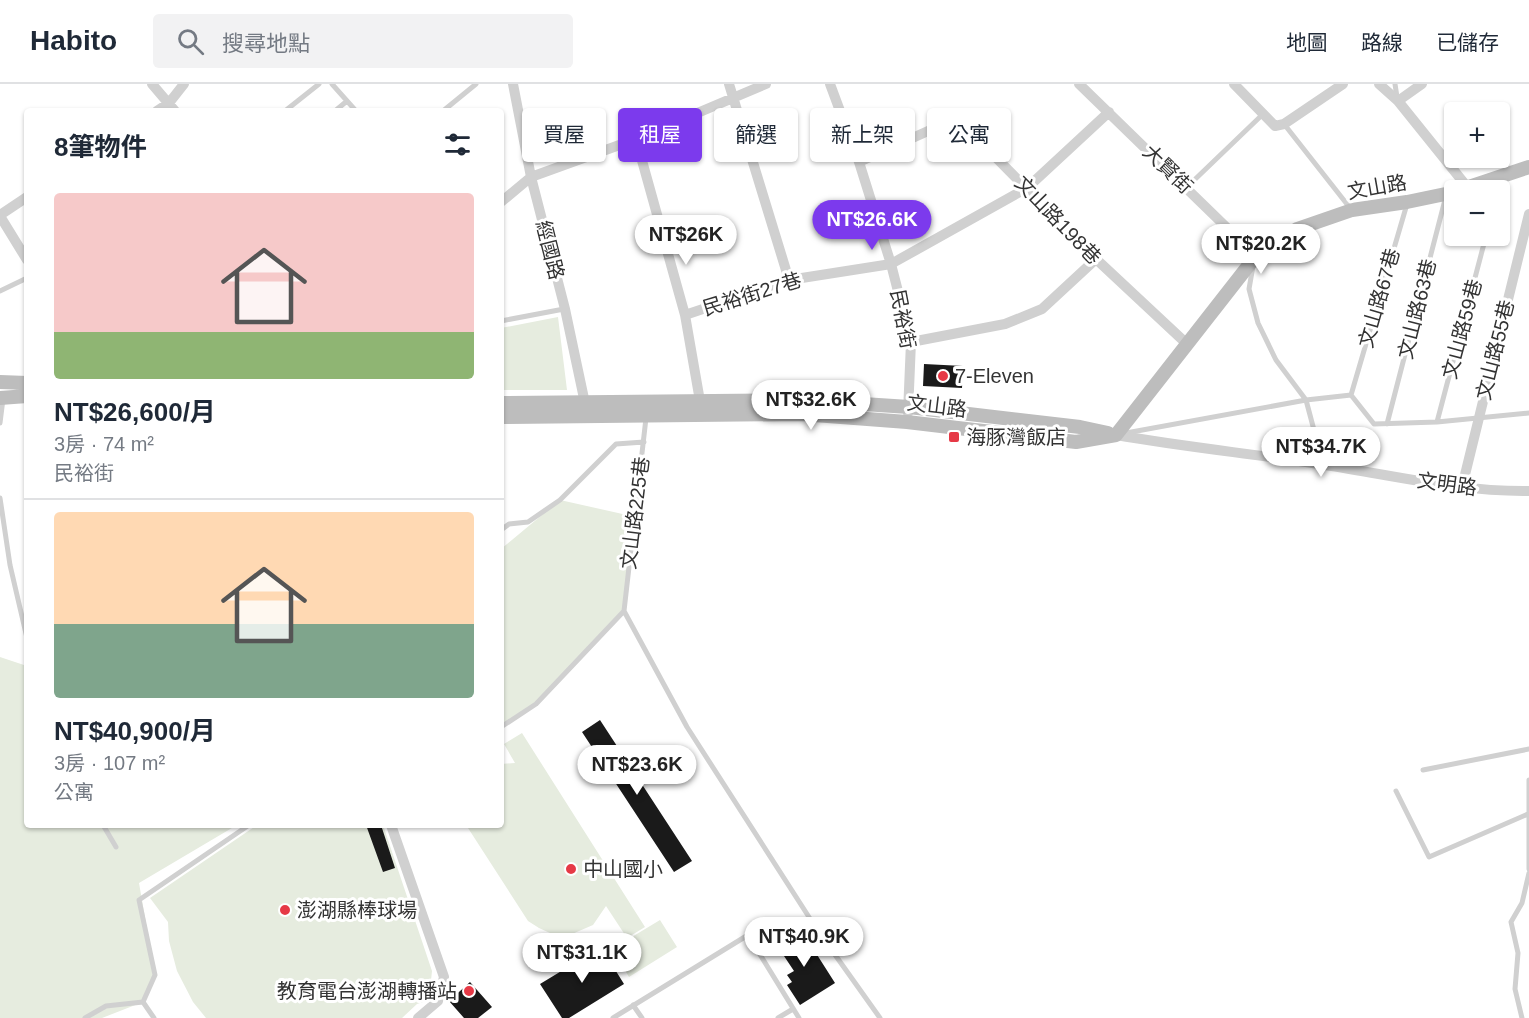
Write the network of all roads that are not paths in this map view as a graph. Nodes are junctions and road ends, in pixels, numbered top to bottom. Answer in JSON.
{"nodes":[{"id":1,"x":152,"y":84,"type":"edge"},
{"id":2,"x":184,"y":84,"type":"edge"},
{"id":3,"x":319,"y":84,"type":"edge"},
{"id":4,"x":332,"y":84,"type":"edge"},
{"id":5,"x":476,"y":84,"type":"edge"},
{"id":6,"x":513,"y":84,"type":"edge"},
{"id":7,"x":729,"y":84,"type":"edge"},
{"id":8,"x":766,"y":84,"type":"edge"},
{"id":9,"x":830,"y":84,"type":"edge"},
{"id":10,"x":1079,"y":84,"type":"edge"},
{"id":11,"x":1234,"y":84,"type":"edge"},
{"id":12,"x":1343,"y":84,"type":"edge"},
{"id":13,"x":1379,"y":84,"type":"edge"},
{"id":14,"x":1395,"y":84,"type":"edge"},
{"id":15,"x":1422,"y":84,"type":"edge"},
{"id":16,"x":732,"y":100,"type":"junction"},
{"id":17,"x":1398,"y":101,"type":"junction"},
{"id":18,"x":347,"y":102,"type":"junction"},
{"id":19,"x":172,"y":107,"type":"edge"},
{"id":20,"x":289,"y":108,"type":"edge"},
{"id":21,"x":340,"y":108,"type":"edge"},
{"id":22,"x":353,"y":108,"type":"edge"},
{"id":23,"x":447,"y":108,"type":"edge"},
{"id":24,"x":839,"y":108,"type":"edge"},
{"id":25,"x":702,"y":112,"type":"edge"},
{"id":26,"x":1109,"y":112,"type":"junction"},
{"id":27,"x":1262,"y":115,"type":"junction"},
{"id":28,"x":1284,"y":124,"type":"junction"},
{"id":29,"x":915,"y":136,"type":"edge"},
{"id":30,"x":618,"y":146,"type":"edge"},
{"id":31,"x":642,"y":162,"type":"edge"},
{"id":32,"x":859,"y":162,"type":"edge"},
{"id":33,"x":1529,"y":167,"type":"edge"},
{"id":34,"x":531,"y":177,"type":"junction"},
{"id":35,"x":1450,"y":180,"type":"edge"},
{"id":36,"x":1507,"y":180,"type":"edge"},
{"id":37,"x":1187,"y":187,"type":"junction"},
{"id":38,"x":1027,"y":188,"type":"junction"},
{"id":39,"x":1444,"y":194,"type":"edge"},
{"id":40,"x":24,"y":199,"type":"edge"},
{"id":41,"x":504,"y":200,"type":"edge"},
{"id":42,"x":1407,"y":202,"type":"junction"},
{"id":43,"x":1352,"y":210,"type":"junction"},
{"id":44,"x":1529,"y":214,"type":"edge"},
{"id":45,"x":0,"y":215,"type":"edge"},
{"id":46,"x":1444,"y":234,"type":"edge"},
{"id":47,"x":1483,"y":246,"type":"edge"},
{"id":48,"x":24,"y":255,"type":"edge"},
{"id":49,"x":1256,"y":256,"type":"junction"},
{"id":50,"x":1096,"y":259,"type":"junction"},
{"id":51,"x":891,"y":264,"type":"junction"},
{"id":52,"x":24,"y":280,"type":"edge"},
{"id":53,"x":789,"y":280,"type":"junction"},
{"id":54,"x":0,"y":291,"type":"edge"},
{"id":55,"x":565,"y":309,"type":"junction"},
{"id":56,"x":685,"y":315,"type":"junction"},
{"id":57,"x":504,"y":320,"type":"edge"},
{"id":58,"x":911,"y":342,"type":"junction"},
{"id":59,"x":1187,"y":344,"type":"junction"},
{"id":60,"x":0,"y":382,"type":"edge"},
{"id":61,"x":24,"y":383,"type":"edge"},
{"id":62,"x":1351,"y":395,"type":"junction"},
{"id":63,"x":24,"y":396,"type":"edge"},
{"id":64,"x":2,"y":398,"type":"edge"},
{"id":65,"x":1306,"y":400,"type":"junction"},
{"id":66,"x":700,"y":401,"type":"junction"},
{"id":67,"x":504,"y":403,"type":"edge"},
{"id":68,"x":586,"y":409,"type":"junction"},
{"id":69,"x":1529,"y":413,"type":"edge"},
{"id":70,"x":908,"y":414,"type":"junction"},
{"id":71,"x":646,"y":416,"type":"junction"},
{"id":72,"x":504,"y":417,"type":"edge"},
{"id":73,"x":1478,"y":417,"type":"junction"},
{"id":74,"x":1437,"y":422,"type":"junction"},
{"id":75,"x":0,"y":423,"type":"edge"},
{"id":76,"x":1387,"y":424,"type":"junction"},
{"id":77,"x":1116,"y":435,"type":"junction"},
{"id":78,"x":644,"y":442,"type":"junction"},
{"id":79,"x":1323,"y":464,"type":"junction"},
{"id":80,"x":1462,"y":487,"type":"junction"},
{"id":81,"x":1529,"y":491,"type":"edge"},
{"id":82,"x":0,"y":498,"type":"edge"},
{"id":83,"x":504,"y":528,"type":"edge"},
{"id":84,"x":624,"y":611,"type":"junction"},
{"id":85,"x":24,"y":625,"type":"edge"},
{"id":86,"x":504,"y":725,"type":"edge"},
{"id":87,"x":1529,"y":749,"type":"edge"},
{"id":88,"x":1423,"y":770,"type":"dead end"},
{"id":89,"x":1529,"y":780,"type":"edge"},
{"id":90,"x":1396,"y":791,"type":"dead end"},
{"id":91,"x":1528,"y":814,"type":"edge"},
{"id":92,"x":105,"y":828,"type":"edge"},
{"id":93,"x":245,"y":828,"type":"edge"},
{"id":94,"x":392,"y":828,"type":"edge"},
{"id":95,"x":116,"y":847,"type":"dead end"},
{"id":96,"x":1529,"y":871,"type":"edge"},
{"id":97,"x":143,"y":1002,"type":"junction"},
{"id":98,"x":633,"y":1005,"type":"junction"},
{"id":99,"x":793,"y":1008,"type":"junction"},
{"id":100,"x":85,"y":1018,"type":"edge"},
{"id":101,"x":154,"y":1018,"type":"edge"},
{"id":102,"x":418,"y":1018,"type":"edge"},
{"id":103,"x":612,"y":1018,"type":"edge"},
{"id":104,"x":642,"y":1018,"type":"edge"},
{"id":105,"x":778,"y":1018,"type":"edge"},
{"id":106,"x":799,"y":1018,"type":"edge"},
{"id":107,"x":880,"y":1018,"type":"edge"},
{"id":108,"x":1522,"y":1018,"type":"edge"}],
"edges":[{"from":1,"to":19,"type":"street"},
{"from":2,"to":19,"type":"street"},
{"from":3,"to":20,"type":"lane"},
{"from":4,"to":18,"type":"lane"},
{"from":5,"to":23,"type":"lane"},
{"from":6,"to":34,"type":"street","name":"經國路"},
{"from":7,"to":16,"type":"street"},
{"from":8,"to":16,"type":"street"},
{"from":9,"to":24,"type":"street","name":"民裕街"},
{"from":10,"to":26,"type":"street","name":"大賢街"},
{"from":11,"to":27,"type":"street"},
{"from":12,"to":28,"type":"street"},
{"from":13,"to":17,"type":"street"},
{"from":14,"to":17,"type":"lane"},
{"from":15,"to":17,"type":"street"},
{"from":16,"to":25,"type":"street"},
{"from":16,"to":53,"type":"street"},
{"from":17,"to":35,"type":"street"},
{"from":18,"to":21,"type":"lane"},
{"from":18,"to":22,"type":"lane"},
{"from":26,"to":37,"type":"street","name":"大賢街"},
{"from":26,"to":38,"type":"street"},
{"from":27,"to":28,"type":"street"},
{"from":27,"to":37,"type":"lane"},
{"from":28,"to":43,"type":"lane"},
{"from":29,"to":38,"type":"street","name":"文山路198巷"},
{"from":30,"to":34,"type":"street"},
{"from":31,"to":56,"type":"street"},
{"from":32,"to":51,"type":"street","name":"民裕街"},
{"from":33,"to":36,"type":"main road","name":"文山路"},
{"from":34,"to":41,"type":"street"},
{"from":34,"to":55,"type":"street","name":"經國路"},
{"from":37,"to":49,"type":"street","name":"大賢街"},
{"from":38,"to":50,"type":"street","name":"文山路198巷"},
{"from":38,"to":51,"type":"street"},
{"from":39,"to":42,"type":"main road","name":"文山路"},
{"from":40,"to":45,"type":"street"},
{"from":42,"to":43,"type":"main road","name":"文山路"},
{"from":42,"to":62,"type":"lane","name":"文山路67巷"},
{"from":43,"to":49,"type":"main road","name":"文山路"},
{"from":44,"to":73,"type":"street","name":"文山路55巷"},
{"from":45,"to":48,"type":"street"},
{"from":46,"to":76,"type":"lane","name":"文山路63巷"},
{"from":47,"to":74,"type":"lane","name":"文山路59巷"},
{"from":49,"to":59,"type":"main road","name":"文山路"},
{"from":49,"to":65,"type":"lane"},
{"from":50,"to":58,"type":"street"},
{"from":50,"to":59,"type":"street","name":"文山路198巷"},
{"from":51,"to":53,"type":"street","name":"民裕街27巷"},
{"from":51,"to":58,"type":"street","name":"民裕街"},
{"from":52,"to":54,"type":"lane"},
{"from":53,"to":56,"type":"street","name":"民裕街27巷"},
{"from":55,"to":57,"type":"lane"},
{"from":55,"to":68,"type":"street","name":"經國路"},
{"from":56,"to":66,"type":"street"},
{"from":58,"to":70,"type":"street","name":"民裕街"},
{"from":59,"to":77,"type":"main road","name":"文山路"},
{"from":60,"to":61,"type":"main road"},
{"from":62,"to":65,"type":"lane"},
{"from":62,"to":76,"type":"lane"},
{"from":63,"to":64,"type":"main road"},
{"from":64,"to":75,"type":"lane"},
{"from":65,"to":77,"type":"lane"},
{"from":65,"to":79,"type":"lane"},
{"from":66,"to":68,"type":"main road","name":"文山路"},
{"from":66,"to":70,"type":"main road","name":"文山路"},
{"from":67,"to":68,"type":"main road","name":"文山路"},
{"from":68,"to":71,"type":"main road","name":"文山路"},
{"from":68,"to":72,"type":"main road","name":"文山路"},
{"from":69,"to":73,"type":"lane"},
{"from":70,"to":71,"type":"main road","name":"文山路"},
{"from":70,"to":77,"type":"main road","name":"文山路"},
{"from":71,"to":78,"type":"lane","name":"文山路225巷"},
{"from":73,"to":74,"type":"lane"},
{"from":73,"to":80,"type":"street","name":"文山路55巷"},
{"from":74,"to":76,"type":"lane"},
{"from":77,"to":79,"type":"street","name":"文明路"},
{"from":78,"to":83,"type":"lane"},
{"from":78,"to":84,"type":"lane","name":"文山路225巷"},
{"from":79,"to":80,"type":"street","name":"文明路"},
{"from":80,"to":81,"type":"street","name":"文明路"},
{"from":82,"to":85,"type":"lane"},
{"from":84,"to":86,"type":"lane"},
{"from":84,"to":107,"type":"lane"},
{"from":87,"to":88,"type":"lane"},
{"from":89,"to":91,"type":"lane"},
{"from":90,"to":91,"type":"lane"},
{"from":91,"to":96,"type":"lane"},
{"from":92,"to":95,"type":"lane"},
{"from":93,"to":97,"type":"lane"},
{"from":94,"to":102,"type":"street"},
{"from":96,"to":108,"type":"lane"},
{"from":97,"to":100,"type":"lane"},
{"from":97,"to":101,"type":"lane"},
{"from":98,"to":99,"type":"lane"},
{"from":98,"to":103,"type":"lane"},
{"from":98,"to":104,"type":"lane"},
{"from":99,"to":105,"type":"lane"},
{"from":99,"to":106,"type":"lane"}]}
